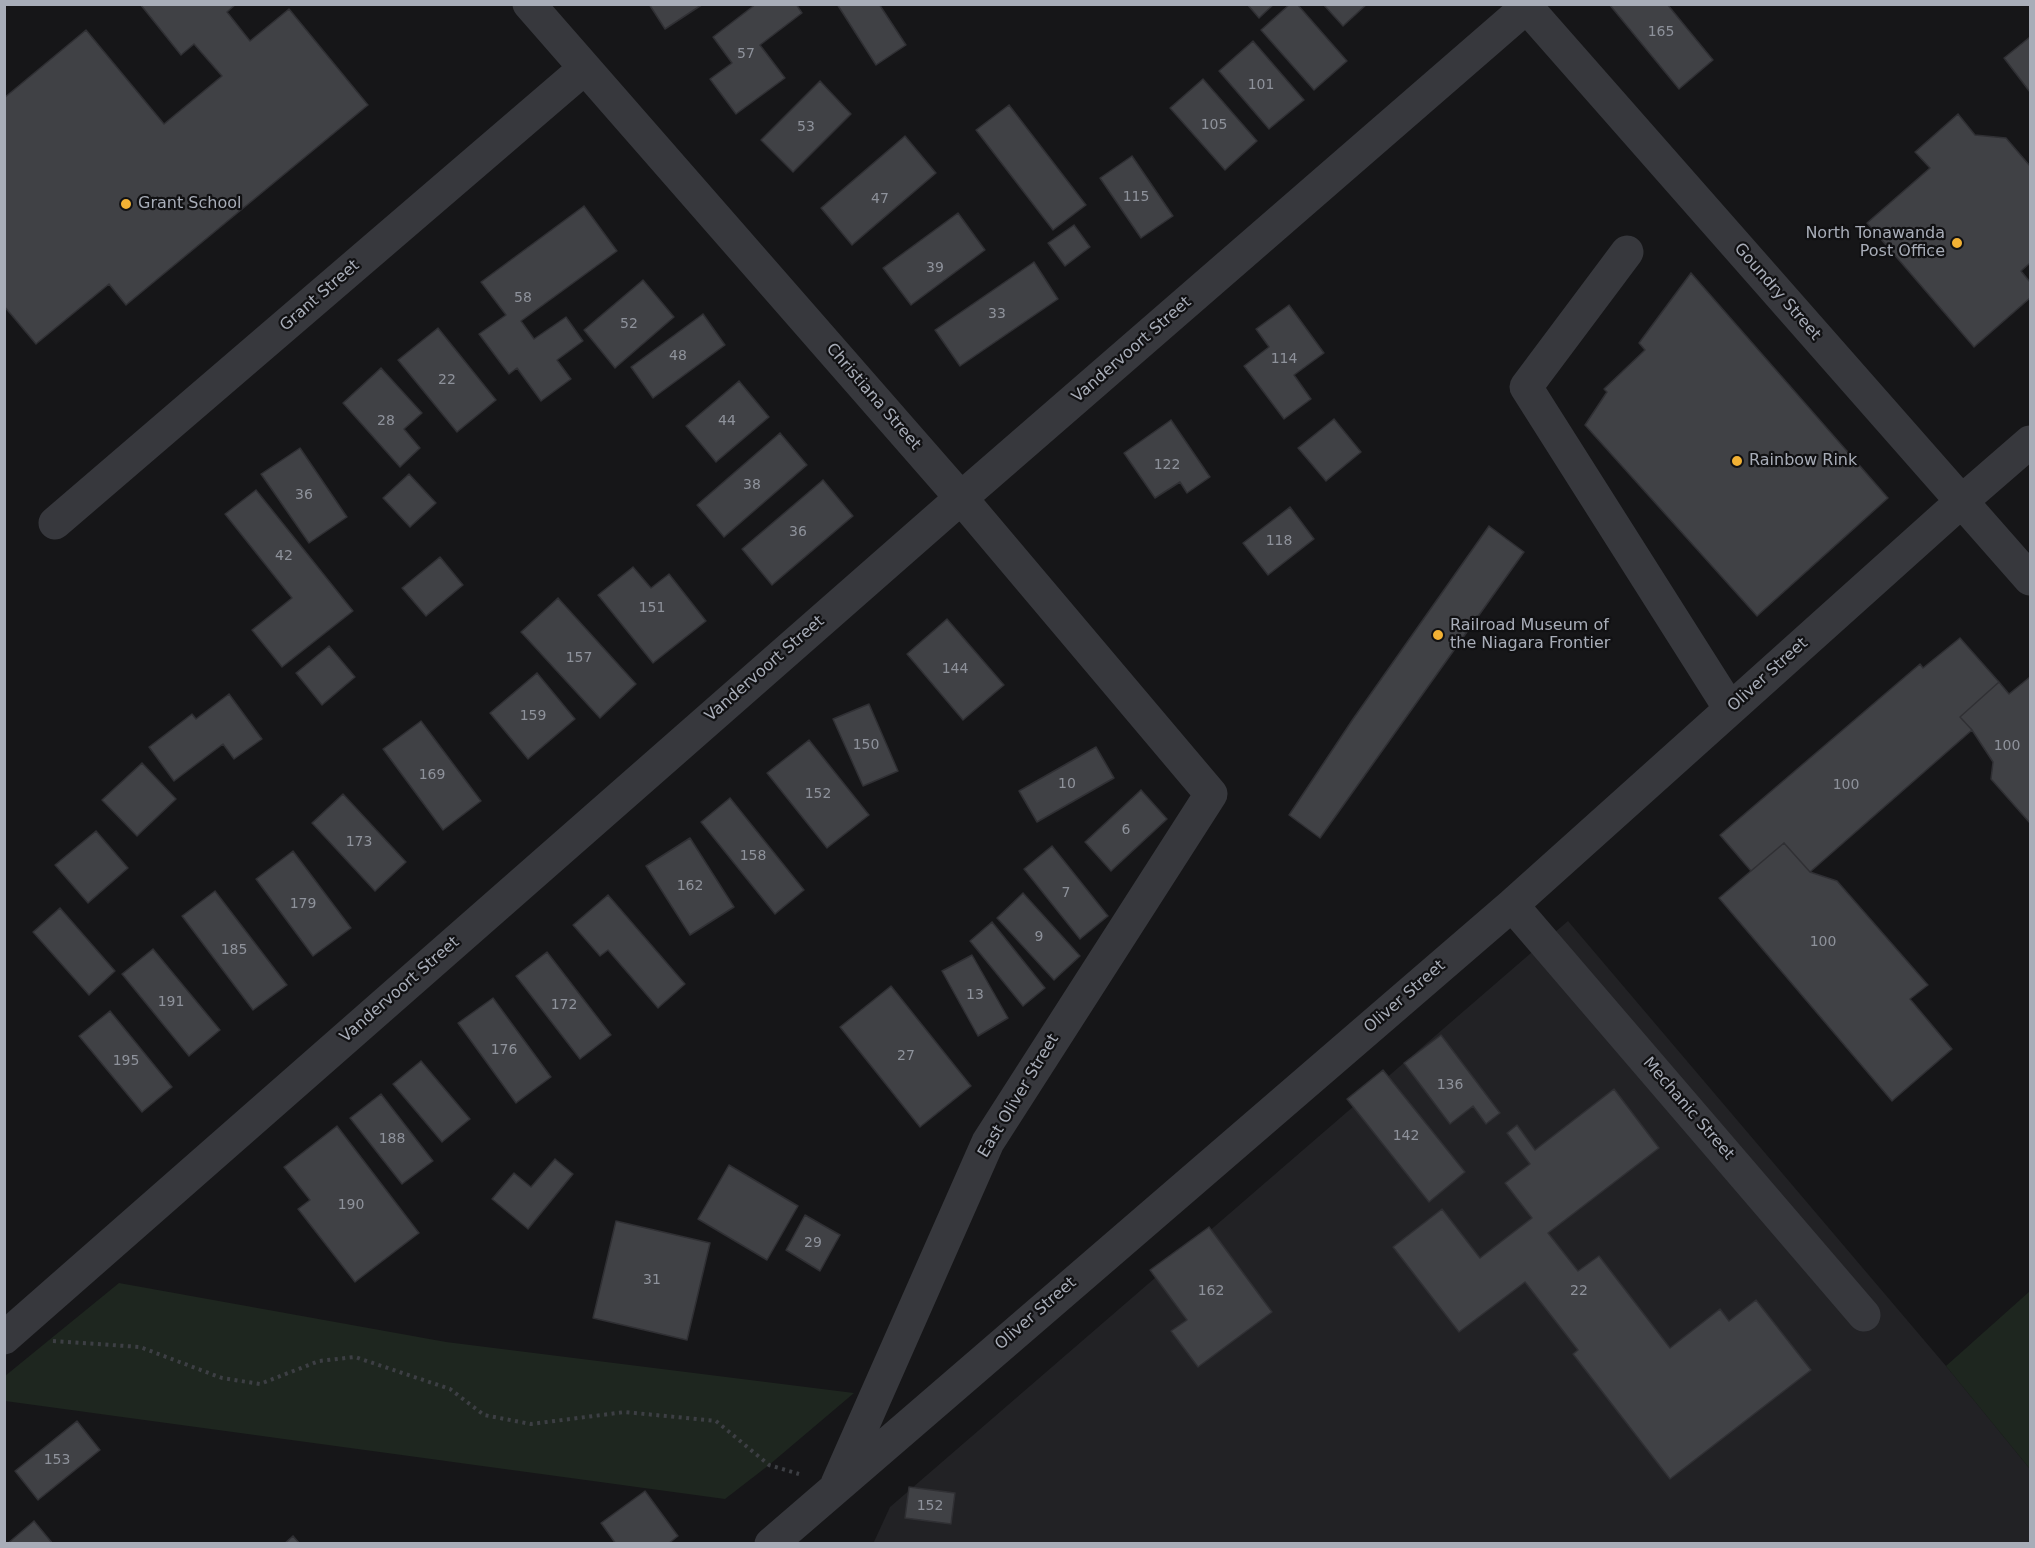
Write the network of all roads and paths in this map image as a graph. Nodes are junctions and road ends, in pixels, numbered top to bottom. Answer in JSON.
{"nodes":[{"id":1,"x":529,"y":4,"type":"edge"},
{"id":2,"x":1527,"y":5,"type":"edge"},
{"id":3,"x":585,"y":68,"type":"junction"},
{"id":4,"x":1627,"y":252,"type":"dead end"},
{"id":5,"x":2031,"y":442,"type":"edge"},
{"id":6,"x":961,"y":498,"type":"junction"},
{"id":7,"x":1962,"y":501,"type":"junction"},
{"id":8,"x":55,"y":523,"type":"dead end"},
{"id":9,"x":2031,"y":579,"type":"edge"},
{"id":10,"x":1730,"y":709,"type":"junction"},
{"id":11,"x":1211,"y":794,"type":"joint"},
{"id":12,"x":1512,"y":905,"type":"junction"},
{"id":13,"x":1864,"y":1314,"type":"dead end"},
{"id":14,"x":5,"y":1338,"type":"edge"},
{"id":15,"x":837,"y":1484,"type":"junction"},
{"id":16,"x":771,"y":1544,"type":"edge"}],
"edges":[{"from":1,"to":3,"type":"street","name":"Christiana Street"},
{"from":2,"to":6,"type":"street","name":"Vandervoort Street"},
{"from":2,"to":7,"type":"street","name":"Goundry Street"},
{"from":3,"to":6,"type":"street","name":"Christiana Street"},
{"from":3,"to":8,"type":"street","name":"Grant Street"},
{"from":4,"to":10,"type":"street"},
{"from":5,"to":7,"type":"street","name":"Oliver Street"},
{"from":6,"to":11,"type":"street","name":"Christiana Street"},
{"from":6,"to":14,"type":"street","name":"Vandervoort Street"},
{"from":7,"to":9,"type":"street","name":"Goundry Street"},
{"from":7,"to":10,"type":"street","name":"Oliver Street"},
{"from":10,"to":12,"type":"street","name":"Oliver Street"},
{"from":11,"to":15,"type":"street","name":"East Oliver Street"},
{"from":12,"to":13,"type":"street","name":"Mechanic Street"},
{"from":12,"to":15,"type":"street","name":"Oliver Street"},
{"from":14,"to":15,"type":"path"},
{"from":15,"to":16,"type":"street","name":"Oliver Street"}]}
